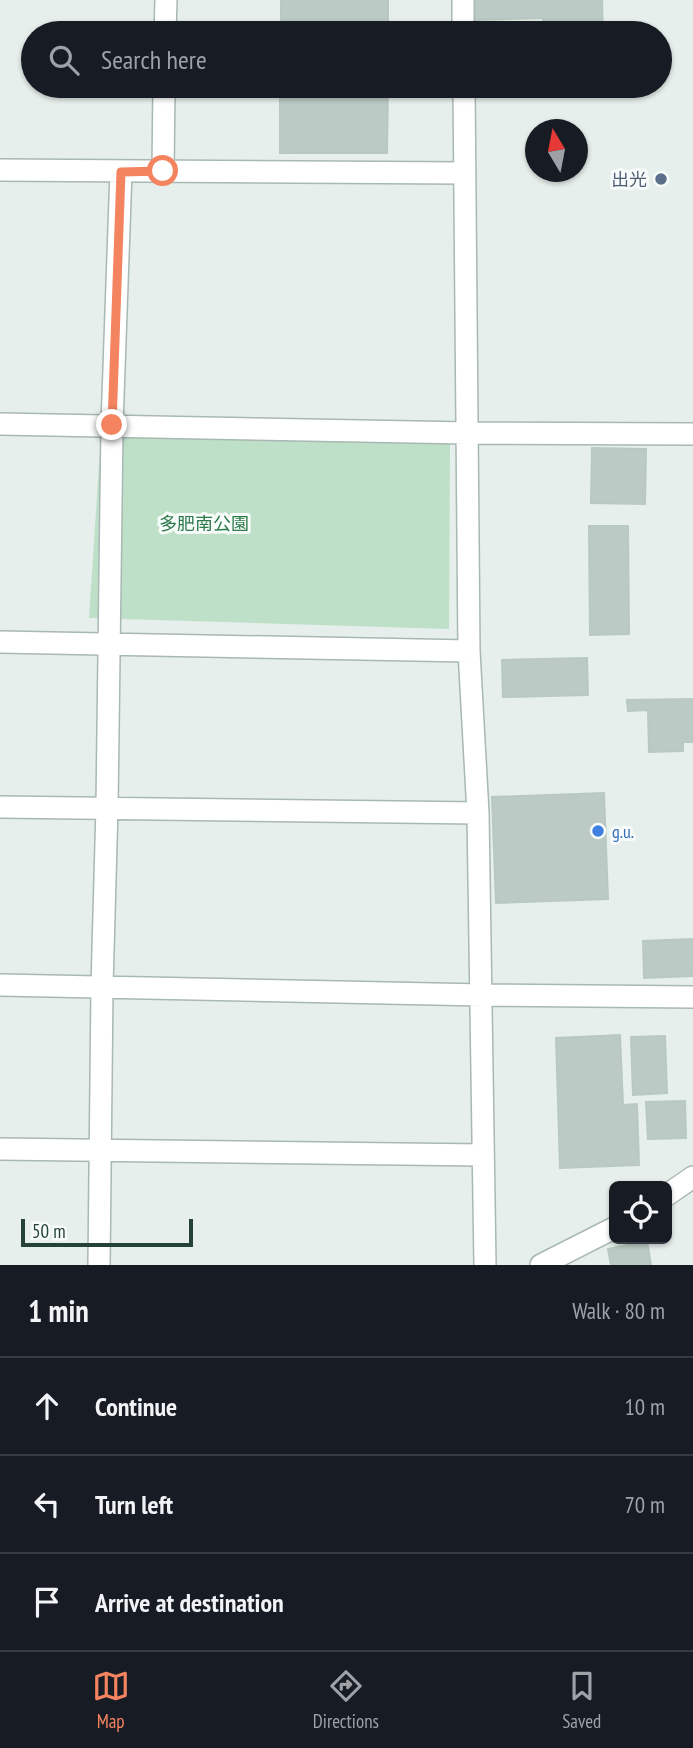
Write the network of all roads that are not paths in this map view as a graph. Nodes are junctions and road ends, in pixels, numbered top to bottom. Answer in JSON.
{"nodes":[{"id":1,"x":166,"y":0,"type":"edge"},
{"id":2,"x":463,"y":0,"type":"edge"},
{"id":3,"x":165,"y":21,"type":"edge"},
{"id":4,"x":463,"y":21,"type":"edge"},
{"id":5,"x":164,"y":98,"type":"edge"},
{"id":6,"x":464,"y":98,"type":"edge"},
{"id":7,"x":0,"y":170,"type":"edge"},
{"id":8,"x":163,"y":171,"type":"junction"},
{"id":9,"x":121,"y":172,"type":"junction"},
{"id":10,"x":465,"y":173,"type":"junction"},
{"id":11,"x":0,"y":424,"type":"edge"},
{"id":12,"x":112,"y":425,"type":"junction"},
{"id":13,"x":467,"y":433,"type":"junction"},
{"id":14,"x":693,"y":434,"type":"edge"},
{"id":15,"x":0,"y":642,"type":"edge"},
{"id":16,"x":109,"y":644,"type":"junction"},
{"id":17,"x":469,"y":651,"type":"junction"},
{"id":18,"x":0,"y":807,"type":"edge"},
{"id":19,"x":107,"y":807,"type":"junction"},
{"id":20,"x":478,"y":813,"type":"junction"},
{"id":21,"x":0,"y":985,"type":"edge"},
{"id":22,"x":102,"y":987,"type":"junction"},
{"id":23,"x":482,"y":995,"type":"junction"},
{"id":24,"x":693,"y":997,"type":"edge"},
{"id":25,"x":0,"y":1149,"type":"edge"},
{"id":26,"x":100,"y":1152,"type":"junction"},
{"id":27,"x":482,"y":1155,"type":"junction"},
{"id":28,"x":693,"y":1178,"type":"edge"},
{"id":29,"x":672,"y":1192,"type":"edge"},
{"id":30,"x":609,"y":1231,"type":"edge"},
{"id":31,"x":99,"y":1265,"type":"edge"},
{"id":32,"x":485,"y":1265,"type":"edge"},
{"id":33,"x":541,"y":1265,"type":"edge"}],
"edges":[{"from":1,"to":3,"type":"street"},
{"from":2,"to":4,"type":"street"},
{"from":5,"to":8,"type":"street"},
{"from":6,"to":10,"type":"street"},
{"from":7,"to":9,"type":"street"},
{"from":8,"to":9,"type":"street"},
{"from":8,"to":10,"type":"street"},
{"from":9,"to":12,"type":"street"},
{"from":10,"to":13,"type":"street"},
{"from":11,"to":12,"type":"street"},
{"from":12,"to":13,"type":"street"},
{"from":12,"to":16,"type":"street"},
{"from":13,"to":14,"type":"street"},
{"from":13,"to":17,"type":"street"},
{"from":15,"to":16,"type":"street"},
{"from":16,"to":17,"type":"street"},
{"from":16,"to":19,"type":"street"},
{"from":17,"to":20,"type":"street"},
{"from":18,"to":19,"type":"street"},
{"from":19,"to":20,"type":"street"},
{"from":19,"to":22,"type":"street"},
{"from":20,"to":23,"type":"street"},
{"from":21,"to":22,"type":"street"},
{"from":22,"to":23,"type":"street"},
{"from":22,"to":26,"type":"street"},
{"from":23,"to":24,"type":"street"},
{"from":23,"to":27,"type":"street"},
{"from":25,"to":26,"type":"street"},
{"from":26,"to":27,"type":"street"},
{"from":26,"to":31,"type":"street"},
{"from":27,"to":32,"type":"street"},
{"from":28,"to":29,"type":"street"},
{"from":30,"to":33,"type":"street"}]}
